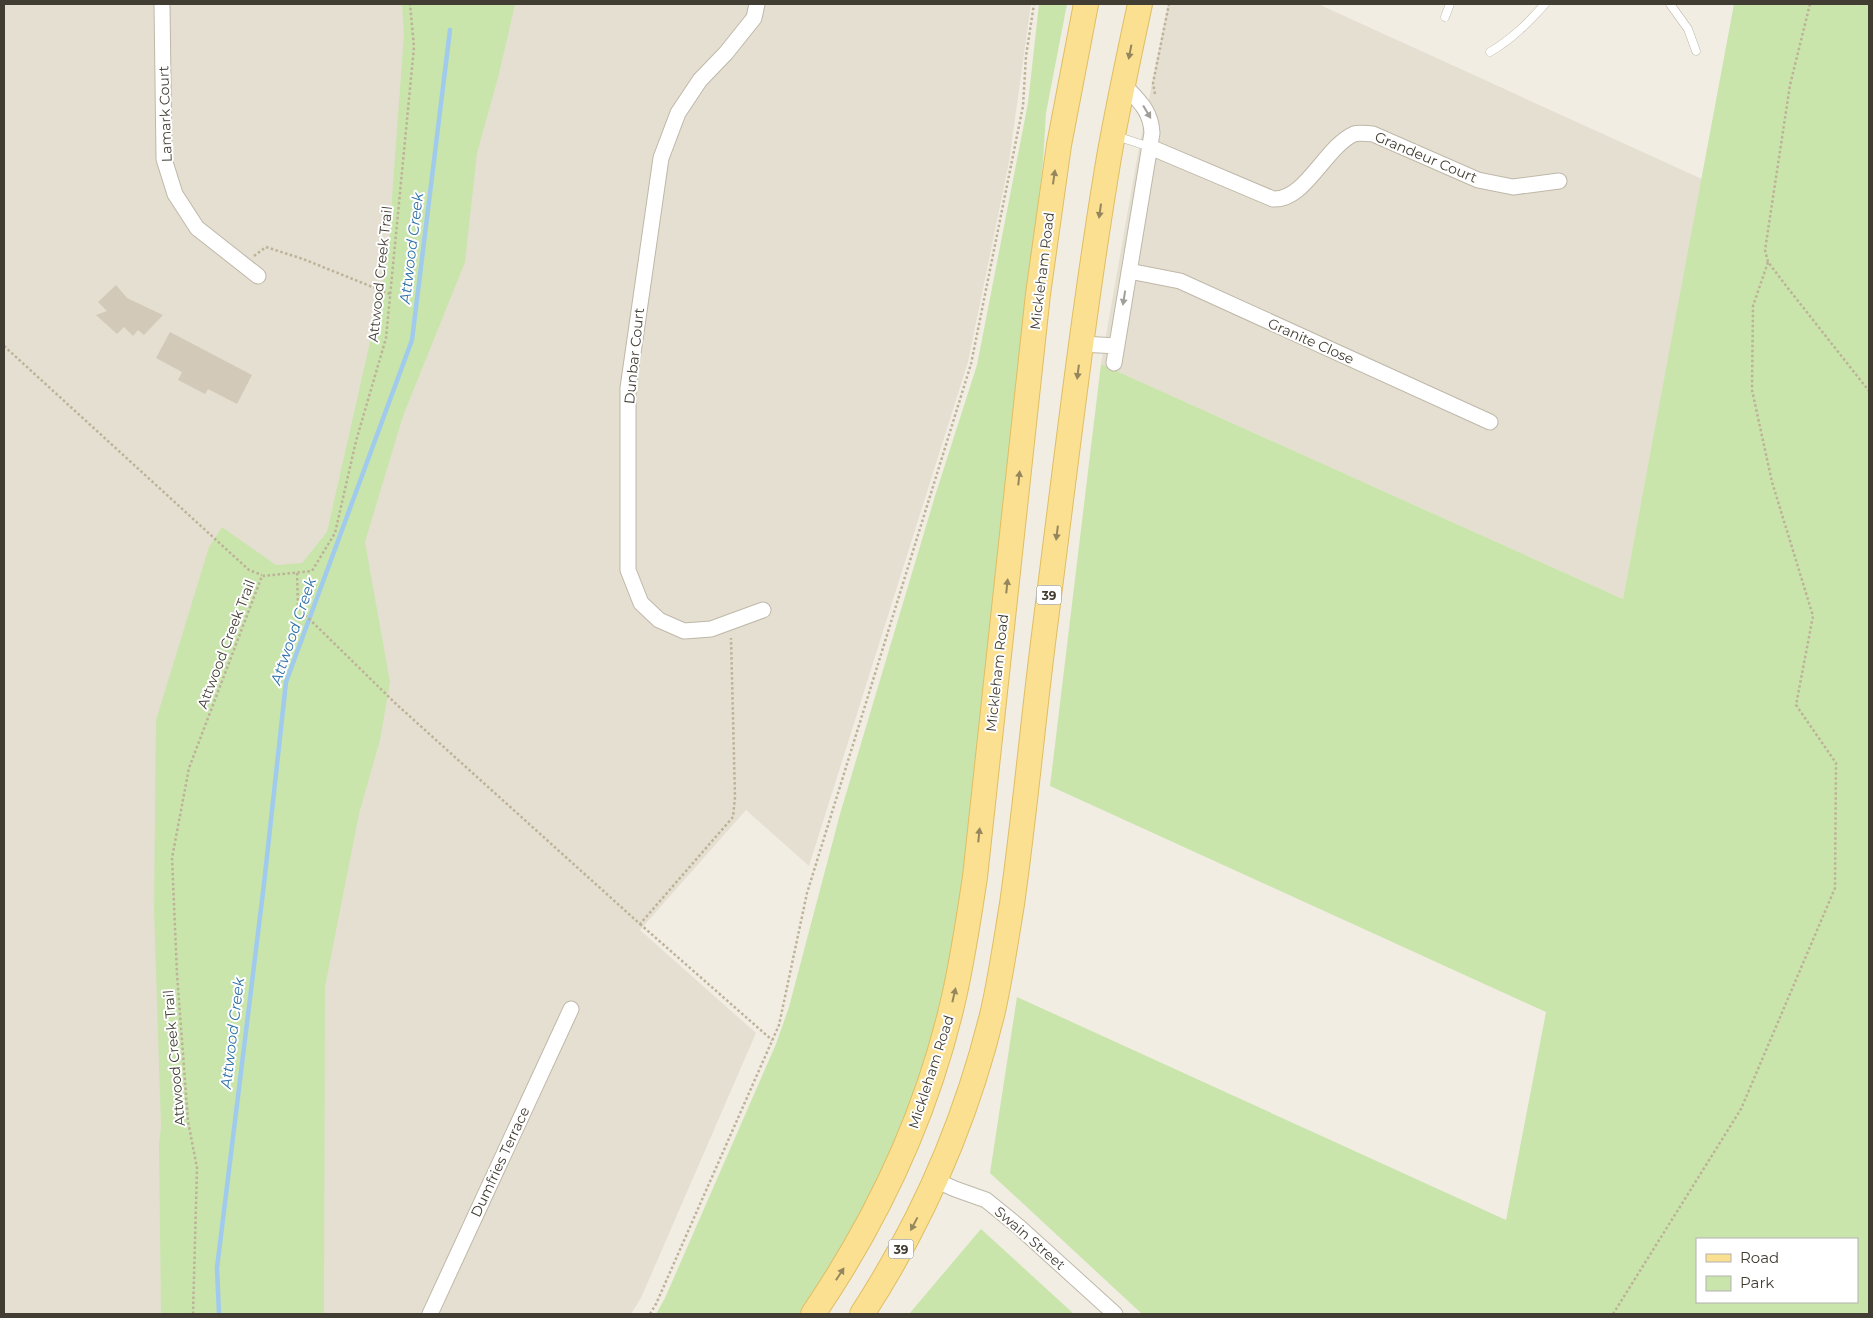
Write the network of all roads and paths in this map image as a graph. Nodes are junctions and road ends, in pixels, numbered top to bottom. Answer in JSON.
{"nodes":[{"id":1,"x":162,"y":4,"type":"edge"},
{"id":2,"x":410,"y":4,"type":"edge"},
{"id":3,"x":758,"y":4,"type":"edge"},
{"id":4,"x":1034,"y":4,"type":"edge"},
{"id":5,"x":1086,"y":4,"type":"edge"},
{"id":6,"x":1140,"y":4,"type":"edge"},
{"id":7,"x":1169,"y":4,"type":"edge"},
{"id":8,"x":1450,"y":4,"type":"edge"},
{"id":9,"x":1545,"y":4,"type":"edge"},
{"id":10,"x":1670,"y":4,"type":"edge"},
{"id":11,"x":1810,"y":4,"type":"edge"},
{"id":12,"x":1445,"y":17,"type":"dead end"},
{"id":13,"x":1696,"y":51,"type":"dead end"},
{"id":14,"x":1490,"y":52,"type":"dead end"},
{"id":15,"x":1123,"y":84,"type":"junction"},
{"id":16,"x":1157,"y":98,"type":"dead end"},
{"id":17,"x":1113,"y":136,"type":"junction"},
{"id":18,"x":1150,"y":147,"type":"junction"},
{"id":19,"x":1559,"y":181,"type":"dead end"},
{"id":20,"x":1768,"y":262,"type":"junction"},
{"id":21,"x":243,"y":264,"type":"junction"},
{"id":22,"x":1129,"y":271,"type":"junction"},
{"id":23,"x":258,"y":276,"type":"dead end"},
{"id":24,"x":390,"y":294,"type":"junction"},
{"id":25,"x":1082,"y":344,"type":"junction"},
{"id":26,"x":4,"y":346,"type":"edge"},
{"id":27,"x":1117,"y":346,"type":"junction"},
{"id":28,"x":1114,"y":363,"type":"dead end"},
{"id":29,"x":1869,"y":391,"type":"edge"},
{"id":30,"x":1490,"y":422,"type":"dead end"},
{"id":31,"x":297,"y":572,"type":"junction"},
{"id":32,"x":262,"y":576,"type":"junction"},
{"id":33,"x":763,"y":610,"type":"dead end"},
{"id":34,"x":730,"y":622,"type":"junction"},
{"id":35,"x":640,"y":924,"type":"junction"},
{"id":36,"x":571,"y":1009,"type":"dead end"},
{"id":37,"x":772,"y":1040,"type":"junction"},
{"id":38,"x":935,"y":1180,"type":"junction"},
{"id":39,"x":193,"y":1314,"type":"edge"},
{"id":40,"x":430,"y":1314,"type":"edge"},
{"id":41,"x":650,"y":1314,"type":"edge"},
{"id":42,"x":813,"y":1314,"type":"edge"},
{"id":43,"x":862,"y":1314,"type":"edge"},
{"id":44,"x":1115,"y":1314,"type":"edge"},
{"id":45,"x":1612,"y":1314,"type":"edge"}],
"edges":[{"from":1,"to":21,"type":"street","name":"Lamark Court"},
{"from":2,"to":24,"type":"path","name":"Attwood Creek Trail"},
{"from":3,"to":34,"type":"street","name":"Dunbar Court"},
{"from":4,"to":37,"type":"path"},
{"from":42,"to":5,"type":"main road","name":"Mickleham Road","one_way":true},
{"from":6,"to":15,"type":"main road","number":"39","one_way":true},
{"from":7,"to":16,"type":"path"},
{"from":8,"to":12,"type":"lane"},
{"from":9,"to":14,"type":"lane"},
{"from":10,"to":13,"type":"lane"},
{"from":11,"to":20,"type":"path"},
{"from":15,"to":17,"type":"main road","number":"39"},
{"from":15,"to":18,"type":"street","one_way":true},
{"from":17,"to":18,"type":"lane"},
{"from":17,"to":25,"type":"main road","number":"39","one_way":true},
{"from":18,"to":19,"type":"street","name":"Grandeur Court"},
{"from":18,"to":22,"type":"street"},
{"from":20,"to":29,"type":"path"},
{"from":20,"to":45,"type":"path"},
{"from":21,"to":23,"type":"street","name":"Lamark Court"},
{"from":21,"to":24,"type":"path"},
{"from":22,"to":27,"type":"street","one_way":true},
{"from":22,"to":30,"type":"street","name":"Granite Close"},
{"from":24,"to":31,"type":"path","name":"Attwood Creek Trail"},
{"from":25,"to":27,"type":"street"},
{"from":25,"to":38,"type":"main road","number":"39","one_way":true},
{"from":26,"to":32,"type":"path"},
{"from":27,"to":28,"type":"street"},
{"from":31,"to":32,"type":"path","name":"Attwood Creek Trail"},
{"from":31,"to":35,"type":"path"},
{"from":32,"to":39,"type":"path","name":"Attwood Creek Trail"},
{"from":33,"to":34,"type":"street","name":"Dunbar Court"},
{"from":34,"to":35,"type":"path"},
{"from":35,"to":37,"type":"path"},
{"from":36,"to":40,"type":"street","name":"Dumfries Terrace"},
{"from":37,"to":41,"type":"path"},
{"from":38,"to":43,"type":"main road","number":"39","one_way":true},
{"from":38,"to":44,"type":"street","name":"Swain Street"}]}
